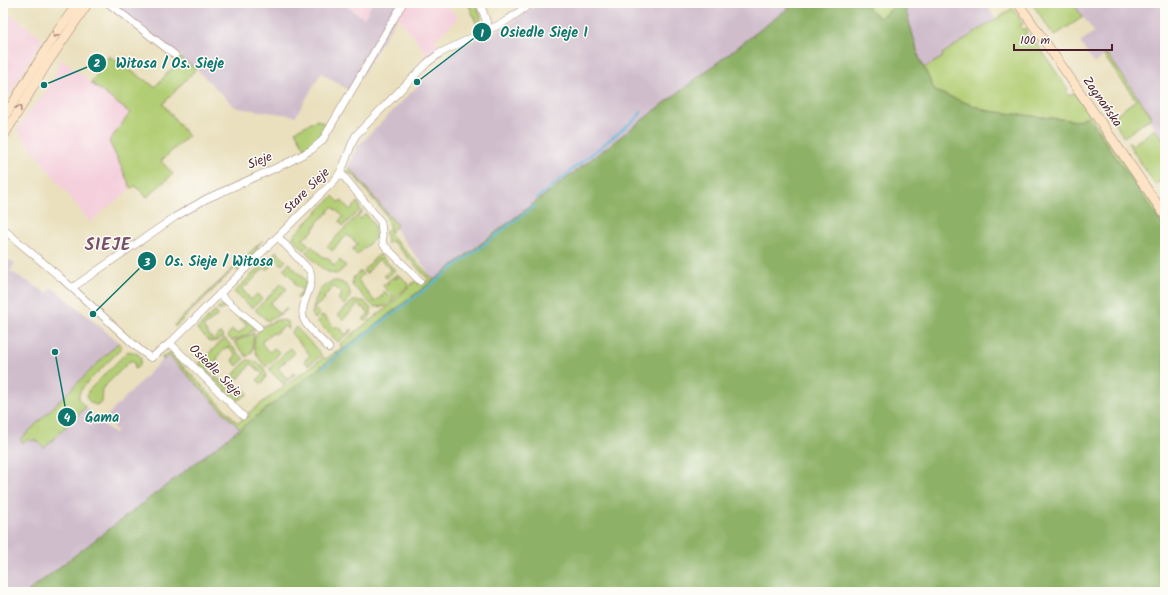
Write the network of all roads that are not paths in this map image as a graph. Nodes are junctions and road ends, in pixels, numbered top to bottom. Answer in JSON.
{"nodes":[{"id":1,"x":78,"y":3,"type":"edge"},
{"id":2,"x":88,"y":3,"type":"edge"},
{"id":3,"x":108,"y":3,"type":"edge"},
{"id":4,"x":403,"y":3,"type":"edge"},
{"id":5,"x":480,"y":3,"type":"edge"},
{"id":6,"x":532,"y":3,"type":"edge"},
{"id":7,"x":1018,"y":3,"type":"edge"},
{"id":8,"x":489,"y":29,"type":"junction"},
{"id":9,"x":175,"y":55,"type":"dead end"},
{"id":10,"x":3,"y":119,"type":"edge"},
{"id":11,"x":3,"y":137,"type":"edge"},
{"id":12,"x":341,"y":173,"type":"junction"},
{"id":13,"x":1165,"y":215,"type":"edge"},
{"id":14,"x":3,"y":229,"type":"edge"},
{"id":15,"x":278,"y":237,"type":"junction"},
{"id":16,"x":420,"y":281,"type":"dead end"},
{"id":17,"x":72,"y":288,"type":"junction"},
{"id":18,"x":219,"y":294,"type":"junction"},
{"id":19,"x":258,"y":328,"type":"dead end"},
{"id":20,"x":170,"y":343,"type":"junction"},
{"id":21,"x":329,"y":348,"type":"dead end"},
{"id":22,"x":243,"y":416,"type":"dead end"}],
"edges":[{"from":1,"to":10,"type":"main road","one_way":true},
{"from":11,"to":2,"type":"main road","one_way":true},
{"from":3,"to":9,"type":"street"},
{"from":4,"to":17,"type":"street","name":"Sieje"},
{"from":5,"to":8,"type":"street"},
{"from":6,"to":8,"type":"street","name":"Stare Sieje"},
{"from":7,"to":13,"type":"main road","name":"Zagnańska"},
{"from":8,"to":12,"type":"street","name":"Stare Sieje"},
{"from":12,"to":15,"type":"street","name":"Stare Sieje"},
{"from":12,"to":16,"type":"street"},
{"from":14,"to":17,"type":"street"},
{"from":15,"to":18,"type":"street","name":"Stare Sieje"},
{"from":15,"to":21,"type":"street"},
{"from":17,"to":20,"type":"street","name":"Stare Sieje"},
{"from":18,"to":19,"type":"street"},
{"from":18,"to":20,"type":"street","name":"Stare Sieje"},
{"from":20,"to":22,"type":"street","name":"Osiedle Sieje"}]}
